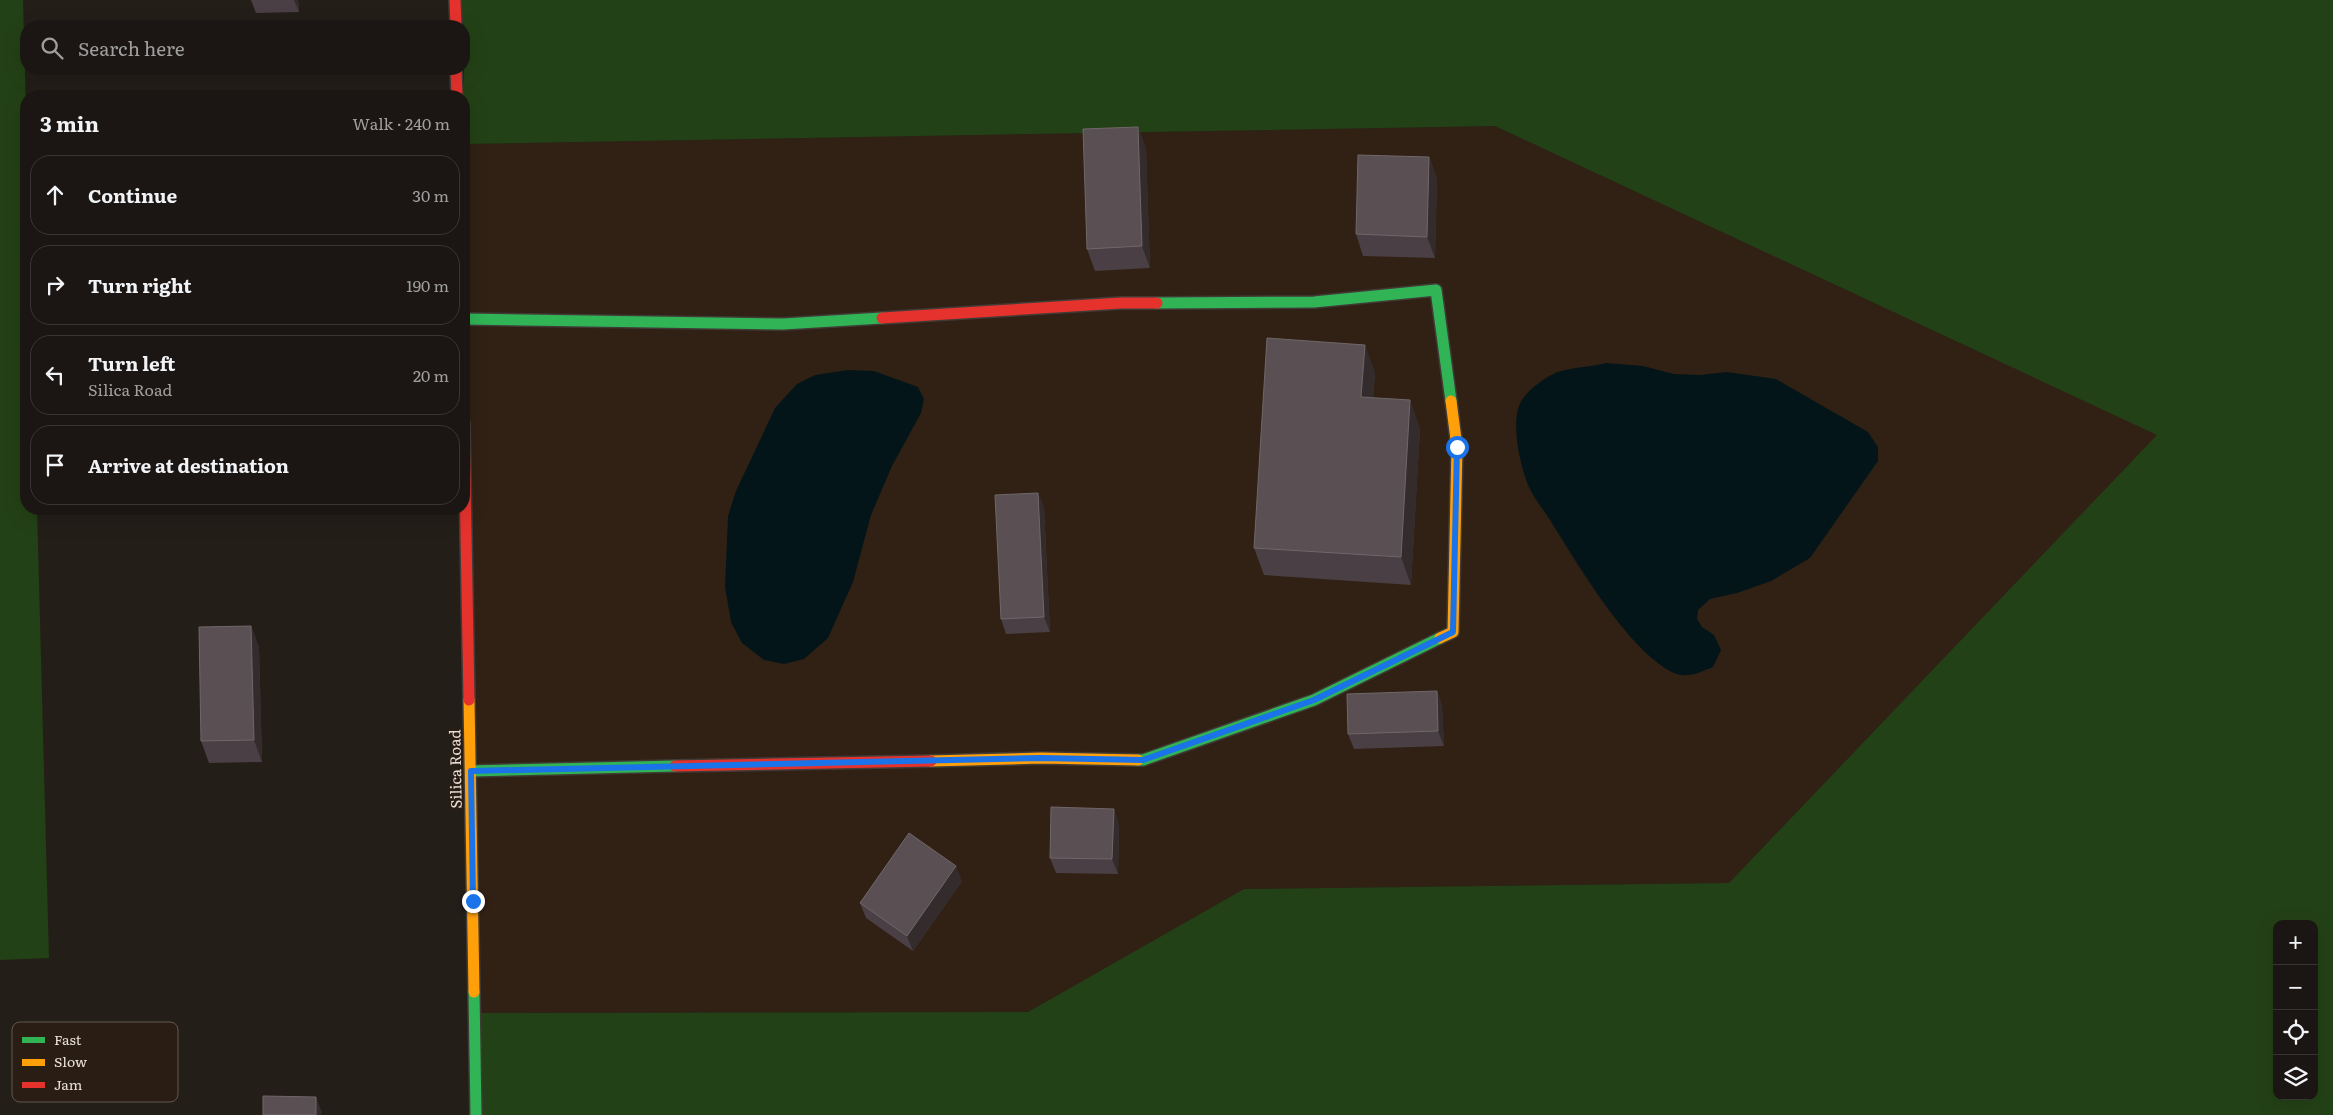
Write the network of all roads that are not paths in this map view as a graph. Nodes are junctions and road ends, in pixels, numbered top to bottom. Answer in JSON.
{"nodes":[{"id":1,"x":455,"y":0,"type":"edge"},
{"id":2,"x":456,"y":20,"type":"edge"},
{"id":3,"x":456,"y":75,"type":"edge"},
{"id":4,"x":457,"y":90,"type":"edge"},
{"id":5,"x":470,"y":319,"type":"edge"},
{"id":6,"x":466,"y":515,"type":"edge"},
{"id":7,"x":471,"y":771,"type":"junction"},
{"id":8,"x":476,"y":1115,"type":"edge"}],
"edges":[{"from":1,"to":2,"type":"street"},
{"from":3,"to":4,"type":"street"},
{"from":5,"to":7,"type":"street"},
{"from":6,"to":7,"type":"street","name":"Silica Road"},
{"from":7,"to":8,"type":"street","name":"Silica Road"}]}
